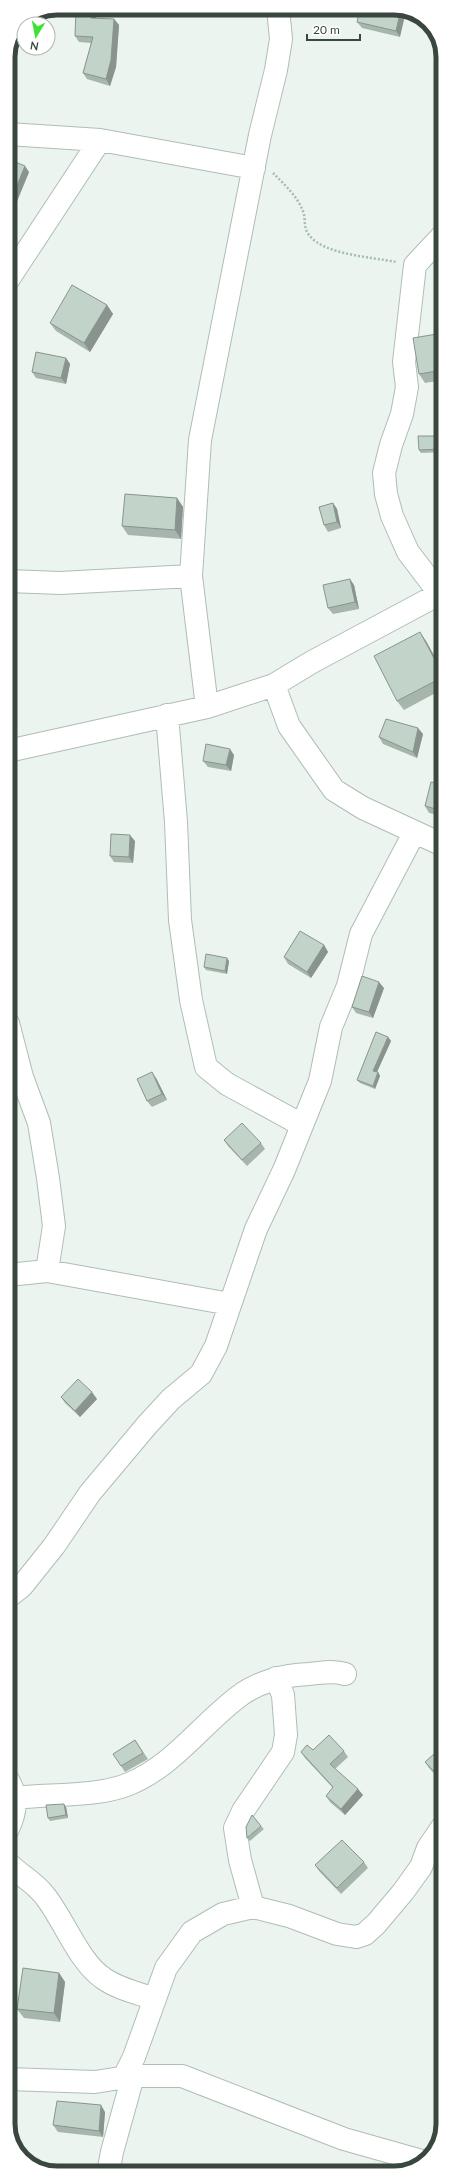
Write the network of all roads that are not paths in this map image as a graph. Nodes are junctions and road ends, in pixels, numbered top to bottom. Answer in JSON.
{"nodes":[{"id":1,"x":279,"y":15,"type":"edge"},
{"id":2,"x":15,"y":134,"type":"edge"},
{"id":3,"x":100,"y":140,"type":"junction"},
{"id":4,"x":255,"y":163,"type":"junction"},
{"id":5,"x":436,"y":242,"type":"edge"},
{"id":6,"x":15,"y":269,"type":"edge"},
{"id":7,"x":191,"y":576,"type":"junction"},
{"id":8,"x":15,"y":582,"type":"edge"},
{"id":9,"x":436,"y":586,"type":"edge"},
{"id":10,"x":436,"y":596,"type":"edge"},
{"id":11,"x":274,"y":685,"type":"junction"},
{"id":12,"x":207,"y":707,"type":"junction"},
{"id":13,"x":167,"y":715,"type":"junction"},
{"id":14,"x":15,"y":749,"type":"edge"},
{"id":15,"x":414,"y":833,"type":"junction"},
{"id":16,"x":436,"y":842,"type":"edge"},
{"id":17,"x":15,"y":1050,"type":"edge"},
{"id":18,"x":302,"y":1125,"type":"junction"},
{"id":19,"x":47,"y":1270,"type":"junction"},
{"id":20,"x":15,"y":1274,"type":"edge"},
{"id":21,"x":230,"y":1304,"type":"junction"},
{"id":22,"x":15,"y":1591,"type":"edge"},
{"id":23,"x":345,"y":1674,"type":"dead end"},
{"id":24,"x":276,"y":1678,"type":"junction"},
{"id":25,"x":15,"y":1789,"type":"edge"},
{"id":26,"x":436,"y":1836,"type":"edge"},
{"id":27,"x":15,"y":1868,"type":"edge"},
{"id":28,"x":253,"y":1907,"type":"junction"},
{"id":29,"x":155,"y":1999,"type":"junction"},
{"id":30,"x":129,"y":2076,"type":"junction"},
{"id":31,"x":15,"y":2079,"type":"edge"},
{"id":32,"x":417,"y":2159,"type":"edge"},
{"id":33,"x":109,"y":2166,"type":"edge"}],
"edges":[{"from":1,"to":4,"type":"street"},
{"from":2,"to":3,"type":"street"},
{"from":3,"to":4,"type":"street"},
{"from":3,"to":6,"type":"street"},
{"from":4,"to":7,"type":"street"},
{"from":5,"to":9,"type":"street"},
{"from":7,"to":8,"type":"street"},
{"from":7,"to":12,"type":"street"},
{"from":10,"to":11,"type":"street"},
{"from":11,"to":12,"type":"street"},
{"from":11,"to":15,"type":"street"},
{"from":12,"to":13,"type":"street"},
{"from":13,"to":14,"type":"street"},
{"from":13,"to":18,"type":"street"},
{"from":15,"to":16,"type":"street"},
{"from":15,"to":18,"type":"street"},
{"from":17,"to":19,"type":"street"},
{"from":18,"to":21,"type":"street"},
{"from":19,"to":20,"type":"street"},
{"from":19,"to":21,"type":"street"},
{"from":21,"to":22,"type":"street"},
{"from":23,"to":24,"type":"street"},
{"from":24,"to":25,"type":"street"},
{"from":24,"to":28,"type":"street"},
{"from":26,"to":28,"type":"street"},
{"from":27,"to":29,"type":"street"},
{"from":28,"to":29,"type":"street"},
{"from":29,"to":30,"type":"street"},
{"from":30,"to":31,"type":"street"},
{"from":30,"to":32,"type":"street"},
{"from":30,"to":33,"type":"street"}]}
